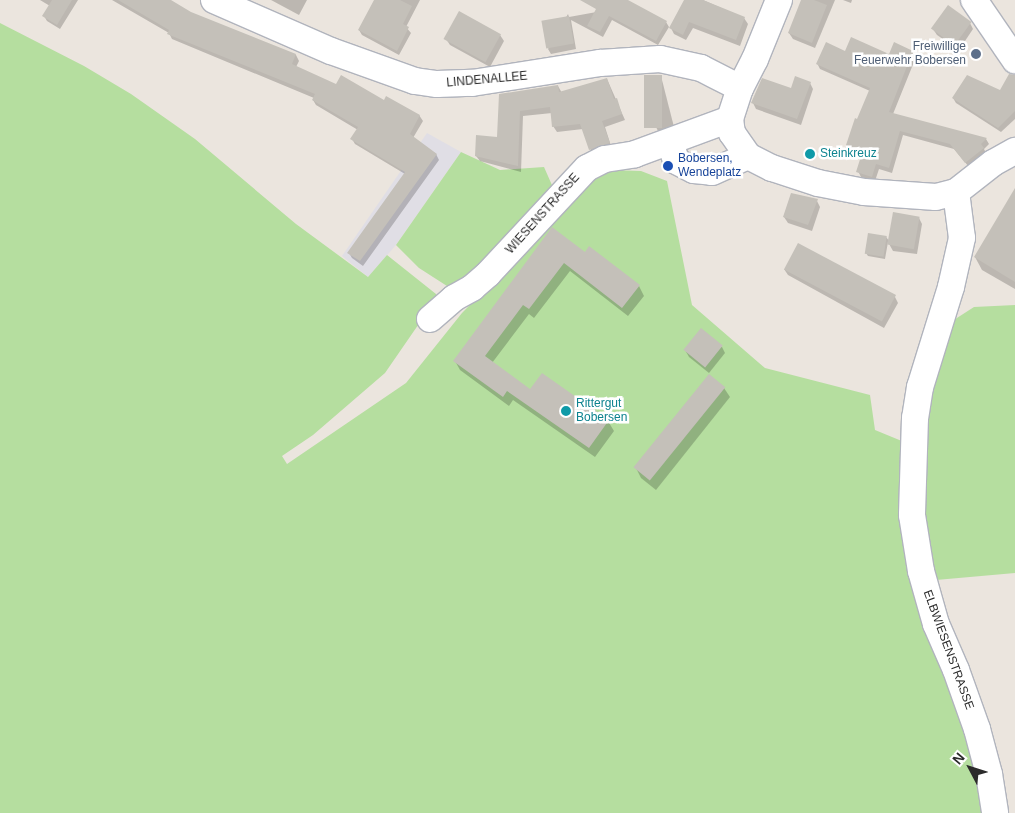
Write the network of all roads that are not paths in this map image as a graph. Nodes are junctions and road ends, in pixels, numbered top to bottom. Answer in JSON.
{"nodes":[{"id":1,"x":214,"y":0,"type":"edge"},
{"id":2,"x":779,"y":0,"type":"edge"},
{"id":3,"x":974,"y":0,"type":"edge"},
{"id":4,"x":1015,"y":60,"type":"edge"},
{"id":5,"x":740,"y":88,"type":"junction"},
{"id":6,"x":731,"y":126,"type":"junction"},
{"id":7,"x":670,"y":142,"type":"junction"},
{"id":8,"x":1015,"y":151,"type":"edge"},
{"id":9,"x":748,"y":156,"type":"junction"},
{"id":10,"x":956,"y":192,"type":"junction"},
{"id":11,"x":430,"y":319,"type":"dead end"},
{"id":12,"x":995,"y":813,"type":"edge"}],
"edges":[{"from":1,"to":5,"type":"street","name":"LINDENALLEE"},
{"from":2,"to":5,"type":"street"},
{"from":3,"to":4,"type":"street"},
{"from":5,"to":6,"type":"street"},
{"from":6,"to":7,"type":"street","name":"WIESENSTRASSE"},
{"from":6,"to":9,"type":"street"},
{"from":7,"to":9,"type":"street"},
{"from":7,"to":11,"type":"street","name":"WIESENSTRASSE"},
{"from":8,"to":10,"type":"street"},
{"from":9,"to":10,"type":"street"},
{"from":10,"to":12,"type":"street","name":"ELBWIESENSTRASSE"}]}
